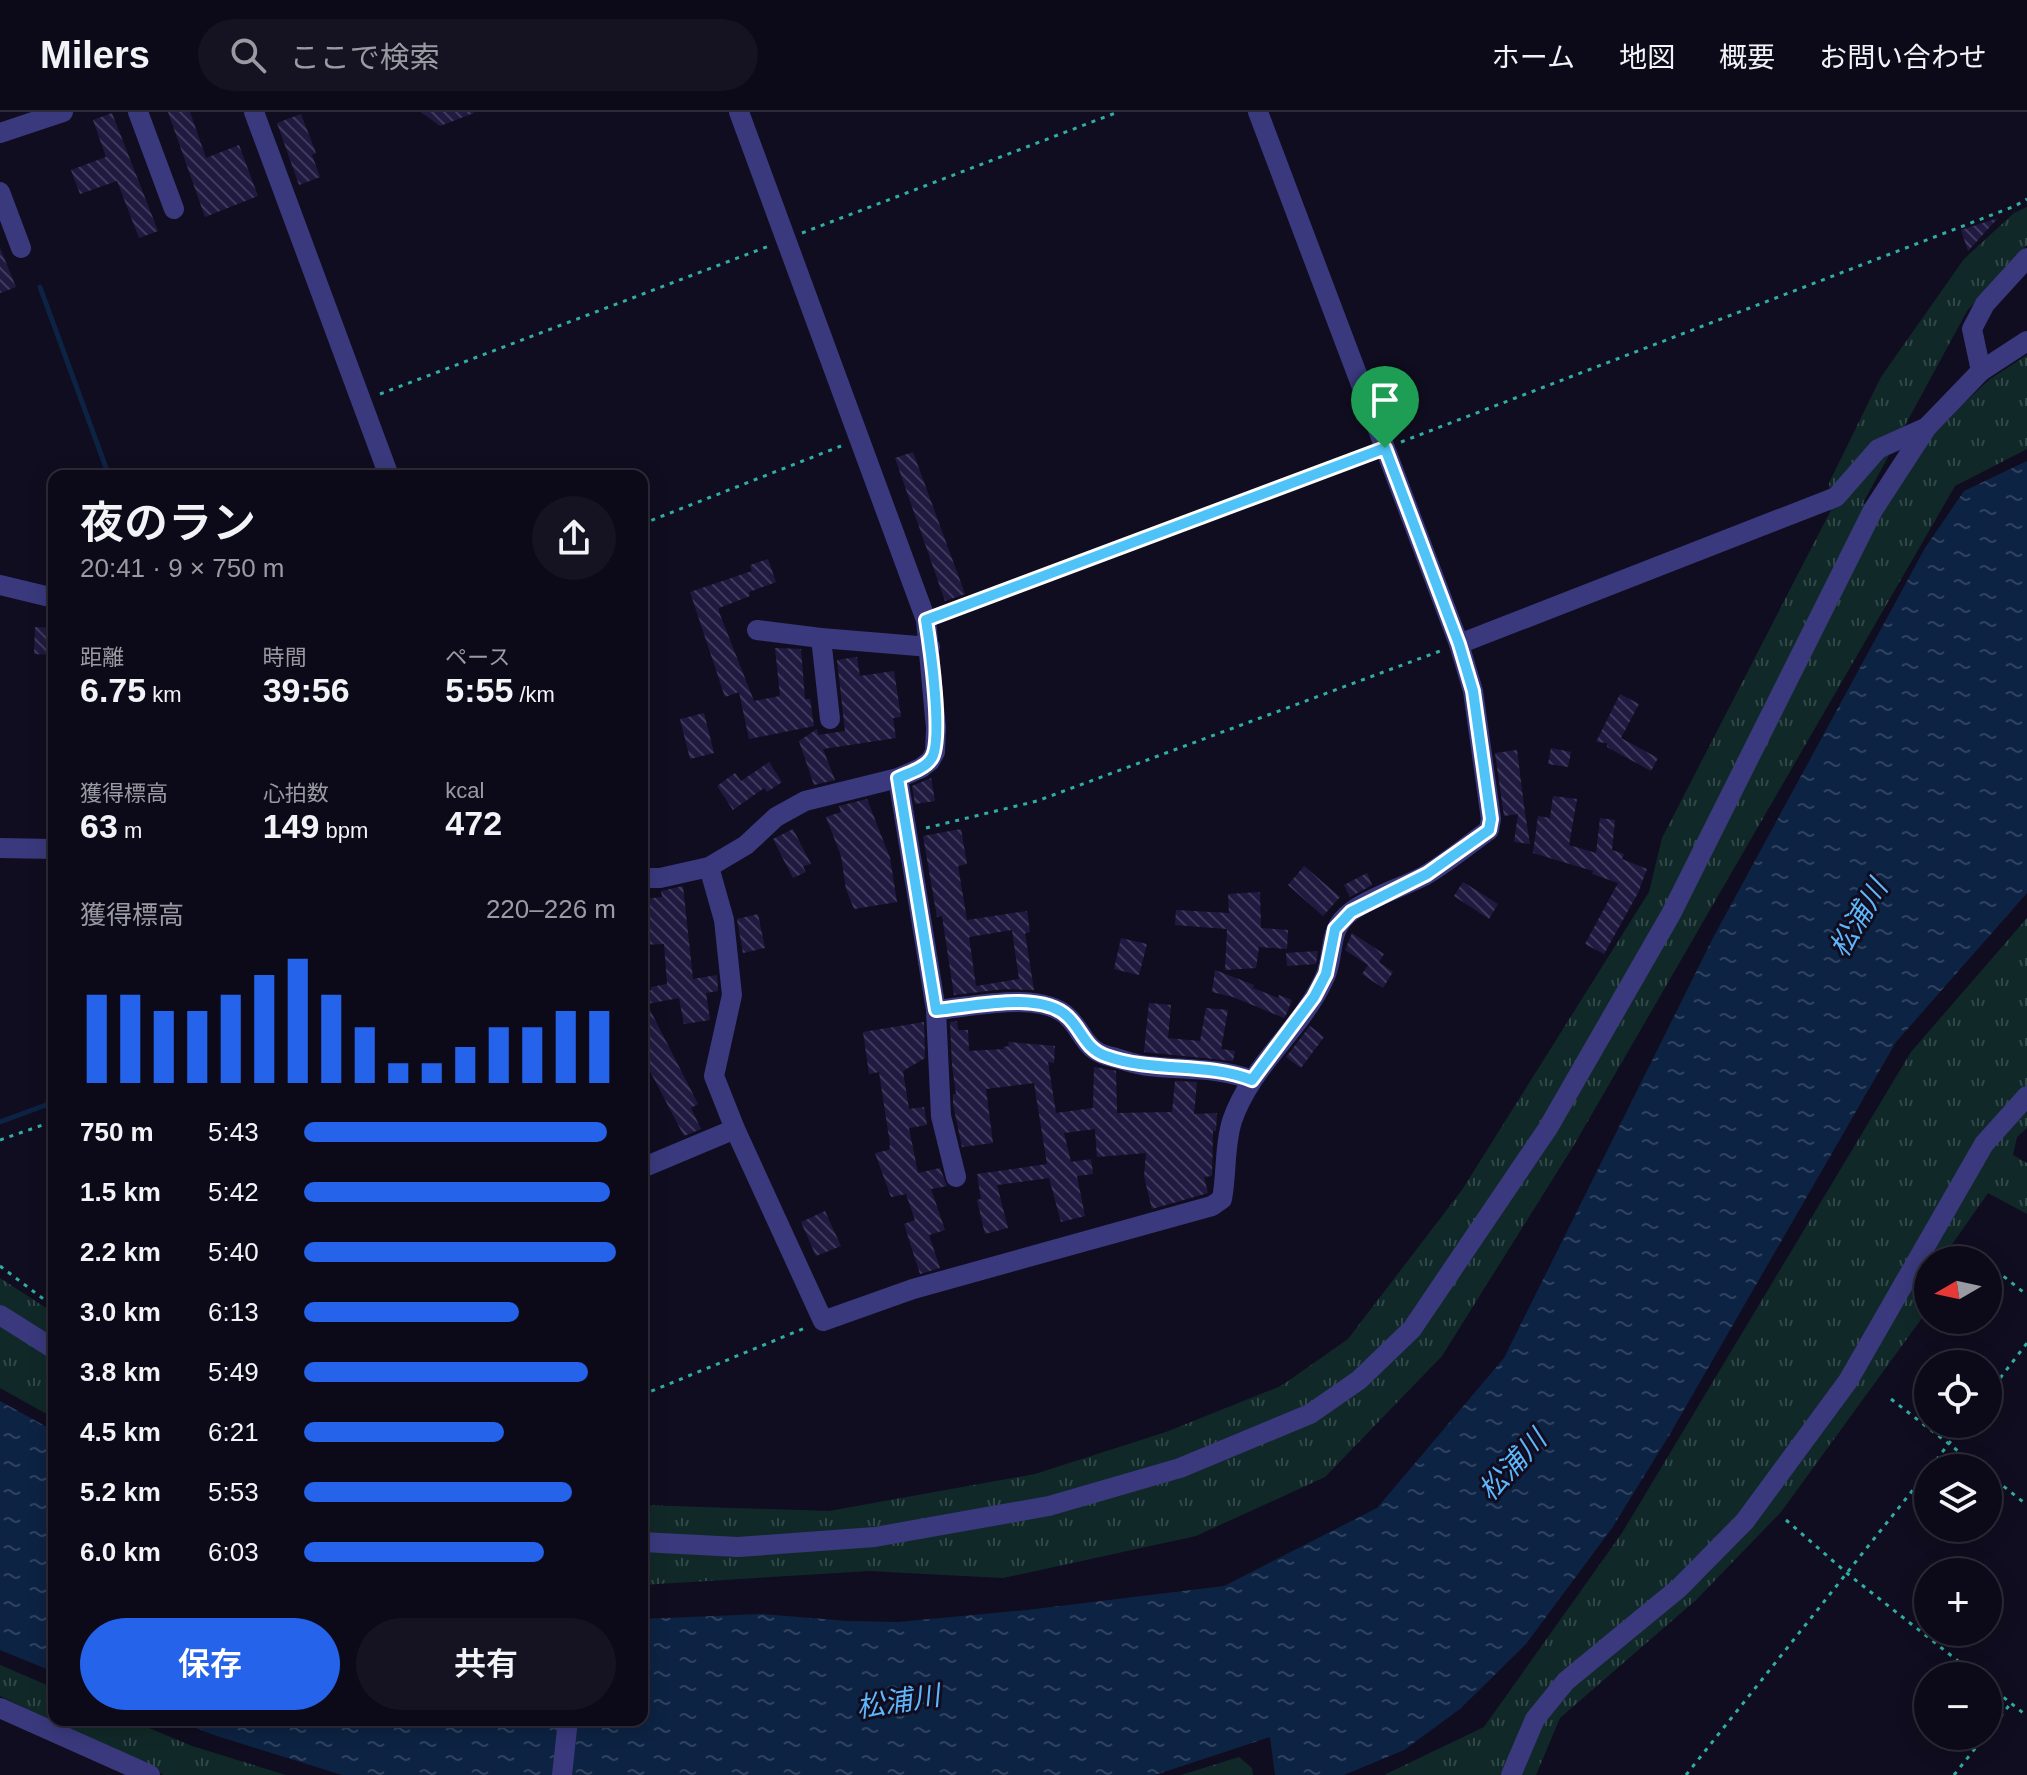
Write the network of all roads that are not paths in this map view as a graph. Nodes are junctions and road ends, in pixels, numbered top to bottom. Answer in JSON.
{"nodes":[{"id":1,"x":63,"y":112,"type":"edge"},
{"id":2,"x":138,"y":112,"type":"edge"},
{"id":3,"x":254,"y":112,"type":"edge"},
{"id":4,"x":739,"y":112,"type":"edge"},
{"id":5,"x":1258,"y":112,"type":"edge"},
{"id":6,"x":0,"y":133,"type":"edge"},
{"id":7,"x":0,"y":192,"type":"edge"},
{"id":8,"x":174,"y":209,"type":"dead end"},
{"id":9,"x":21,"y":248,"type":"dead end"},
{"id":10,"x":2027,"y":258,"type":"edge"},
{"id":11,"x":2027,"y":341,"type":"edge"},
{"id":12,"x":1981,"y":371,"type":"junction"},
{"id":13,"x":1927,"y":427,"type":"junction"},
{"id":14,"x":387,"y":470,"type":"edge"},
{"id":15,"x":0,"y":585,"type":"edge"},
{"id":16,"x":48,"y":597,"type":"edge"},
{"id":17,"x":757,"y":630,"type":"dead end"},
{"id":18,"x":821,"y":638,"type":"junction"},
{"id":19,"x":1459,"y":644,"type":"junction"},
{"id":20,"x":930,"y":647,"type":"junction"},
{"id":21,"x":830,"y":719,"type":"dead end"},
{"id":22,"x":898,"y":778,"type":"junction"},
{"id":23,"x":0,"y":848,"type":"edge"},
{"id":24,"x":48,"y":849,"type":"edge"},
{"id":25,"x":709,"y":867,"type":"junction"},
{"id":26,"x":648,"y":878,"type":"edge"},
{"id":27,"x":936,"y":1010,"type":"junction"},
{"id":28,"x":1252,"y":1080,"type":"junction"},
{"id":29,"x":2027,"y":1096,"type":"edge"},
{"id":30,"x":735,"y":1129,"type":"junction"},
{"id":31,"x":648,"y":1165,"type":"edge"},
{"id":32,"x":956,"y":1177,"type":"dead end"},
{"id":33,"x":0,"y":1315,"type":"edge"},
{"id":34,"x":48,"y":1345,"type":"edge"},
{"id":35,"x":648,"y":1542,"type":"edge"},
{"id":36,"x":0,"y":1708,"type":"edge"},
{"id":37,"x":567,"y":1726,"type":"edge"},
{"id":38,"x":150,"y":1775,"type":"edge"},
{"id":39,"x":562,"y":1775,"type":"edge"},
{"id":40,"x":1511,"y":1775,"type":"edge"}],
"edges":[{"from":1,"to":6,"type":"street"},
{"from":2,"to":8,"type":"street"},
{"from":3,"to":14,"type":"street"},
{"from":4,"to":20,"type":"street"},
{"from":5,"to":19,"type":"street"},
{"from":7,"to":9,"type":"street"},
{"from":10,"to":12,"type":"street"},
{"from":11,"to":12,"type":"street"},
{"from":12,"to":13,"type":"street"},
{"from":13,"to":19,"type":"street"},
{"from":13,"to":35,"type":"street"},
{"from":15,"to":16,"type":"street"},
{"from":17,"to":18,"type":"street"},
{"from":18,"to":20,"type":"street"},
{"from":18,"to":21,"type":"street"},
{"from":19,"to":28,"type":"street"},
{"from":20,"to":22,"type":"street"},
{"from":22,"to":25,"type":"street"},
{"from":22,"to":27,"type":"street"},
{"from":23,"to":24,"type":"street"},
{"from":25,"to":26,"type":"street"},
{"from":25,"to":30,"type":"street"},
{"from":27,"to":28,"type":"street"},
{"from":27,"to":32,"type":"street"},
{"from":28,"to":30,"type":"street"},
{"from":29,"to":40,"type":"street"},
{"from":30,"to":31,"type":"street"},
{"from":33,"to":34,"type":"street"},
{"from":36,"to":38,"type":"street"},
{"from":37,"to":39,"type":"street"}]}
